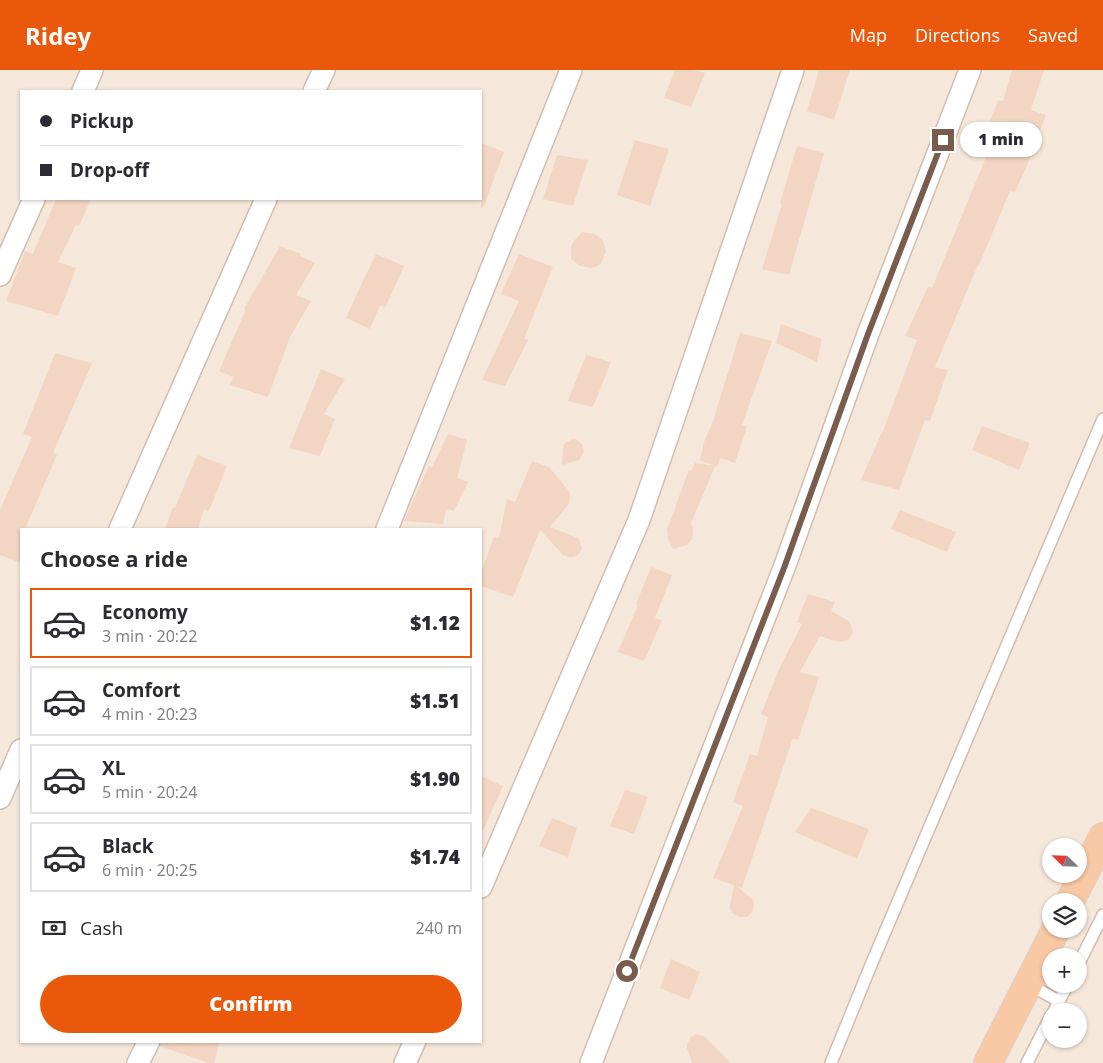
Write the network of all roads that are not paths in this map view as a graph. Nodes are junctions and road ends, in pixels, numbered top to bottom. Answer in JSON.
{"nodes":[{"id":1,"x":92,"y":70,"type":"edge"},
{"id":2,"x":324,"y":70,"type":"edge"},
{"id":3,"x":571,"y":70,"type":"edge"},
{"id":4,"x":793,"y":70,"type":"edge"},
{"id":5,"x":970,"y":70,"type":"edge"},
{"id":6,"x":83,"y":90,"type":"edge"},
{"id":7,"x":314,"y":90,"type":"edge"},
{"id":8,"x":34,"y":200,"type":"edge"},
{"id":9,"x":266,"y":200,"type":"edge"},
{"id":10,"x":0,"y":275,"type":"edge"},
{"id":11,"x":1103,"y":419,"type":"edge"},
{"id":12,"x":120,"y":528,"type":"edge"},
{"id":13,"x":388,"y":528,"type":"edge"},
{"id":14,"x":20,"y":752,"type":"edge"},
{"id":15,"x":0,"y":798,"type":"edge"},
{"id":16,"x":1103,"y":837,"type":"edge"},
{"id":17,"x":482,"y":885,"type":"edge"},
{"id":18,"x":1074,"y":893,"type":"edge"},
{"id":19,"x":1103,"y":915,"type":"edge"},
{"id":20,"x":1051,"y":938,"type":"edge"},
{"id":21,"x":1086,"y":948,"type":"edge"},
{"id":22,"x":1028,"y":984,"type":"junction"},
{"id":23,"x":1052,"y":1003,"type":"edge"},
{"id":24,"x":1042,"y":1034,"type":"edge"},
{"id":25,"x":147,"y":1043,"type":"edge"},
{"id":26,"x":414,"y":1043,"type":"edge"},
{"id":27,"x":138,"y":1063,"type":"edge"},
{"id":28,"x":405,"y":1063,"type":"edge"},
{"id":29,"x":591,"y":1063,"type":"edge"},
{"id":30,"x":831,"y":1063,"type":"edge"},
{"id":31,"x":988,"y":1063,"type":"edge"},
{"id":32,"x":1027,"y":1063,"type":"edge"}],
"edges":[{"from":1,"to":6,"type":"street"},
{"from":2,"to":7,"type":"street"},
{"from":3,"to":13,"type":"street"},
{"from":4,"to":17,"type":"street"},
{"from":5,"to":29,"type":"street"},
{"from":8,"to":10,"type":"street"},
{"from":9,"to":12,"type":"street"},
{"from":11,"to":30,"type":"lane"},
{"from":14,"to":15,"type":"street"},
{"from":16,"to":18,"type":"highway"},
{"from":19,"to":21,"type":"lane"},
{"from":20,"to":22,"type":"highway"},
{"from":22,"to":23,"type":"lane"},
{"from":22,"to":31,"type":"highway"},
{"from":24,"to":32,"type":"lane"},
{"from":25,"to":27,"type":"street"},
{"from":26,"to":28,"type":"street"}]}
